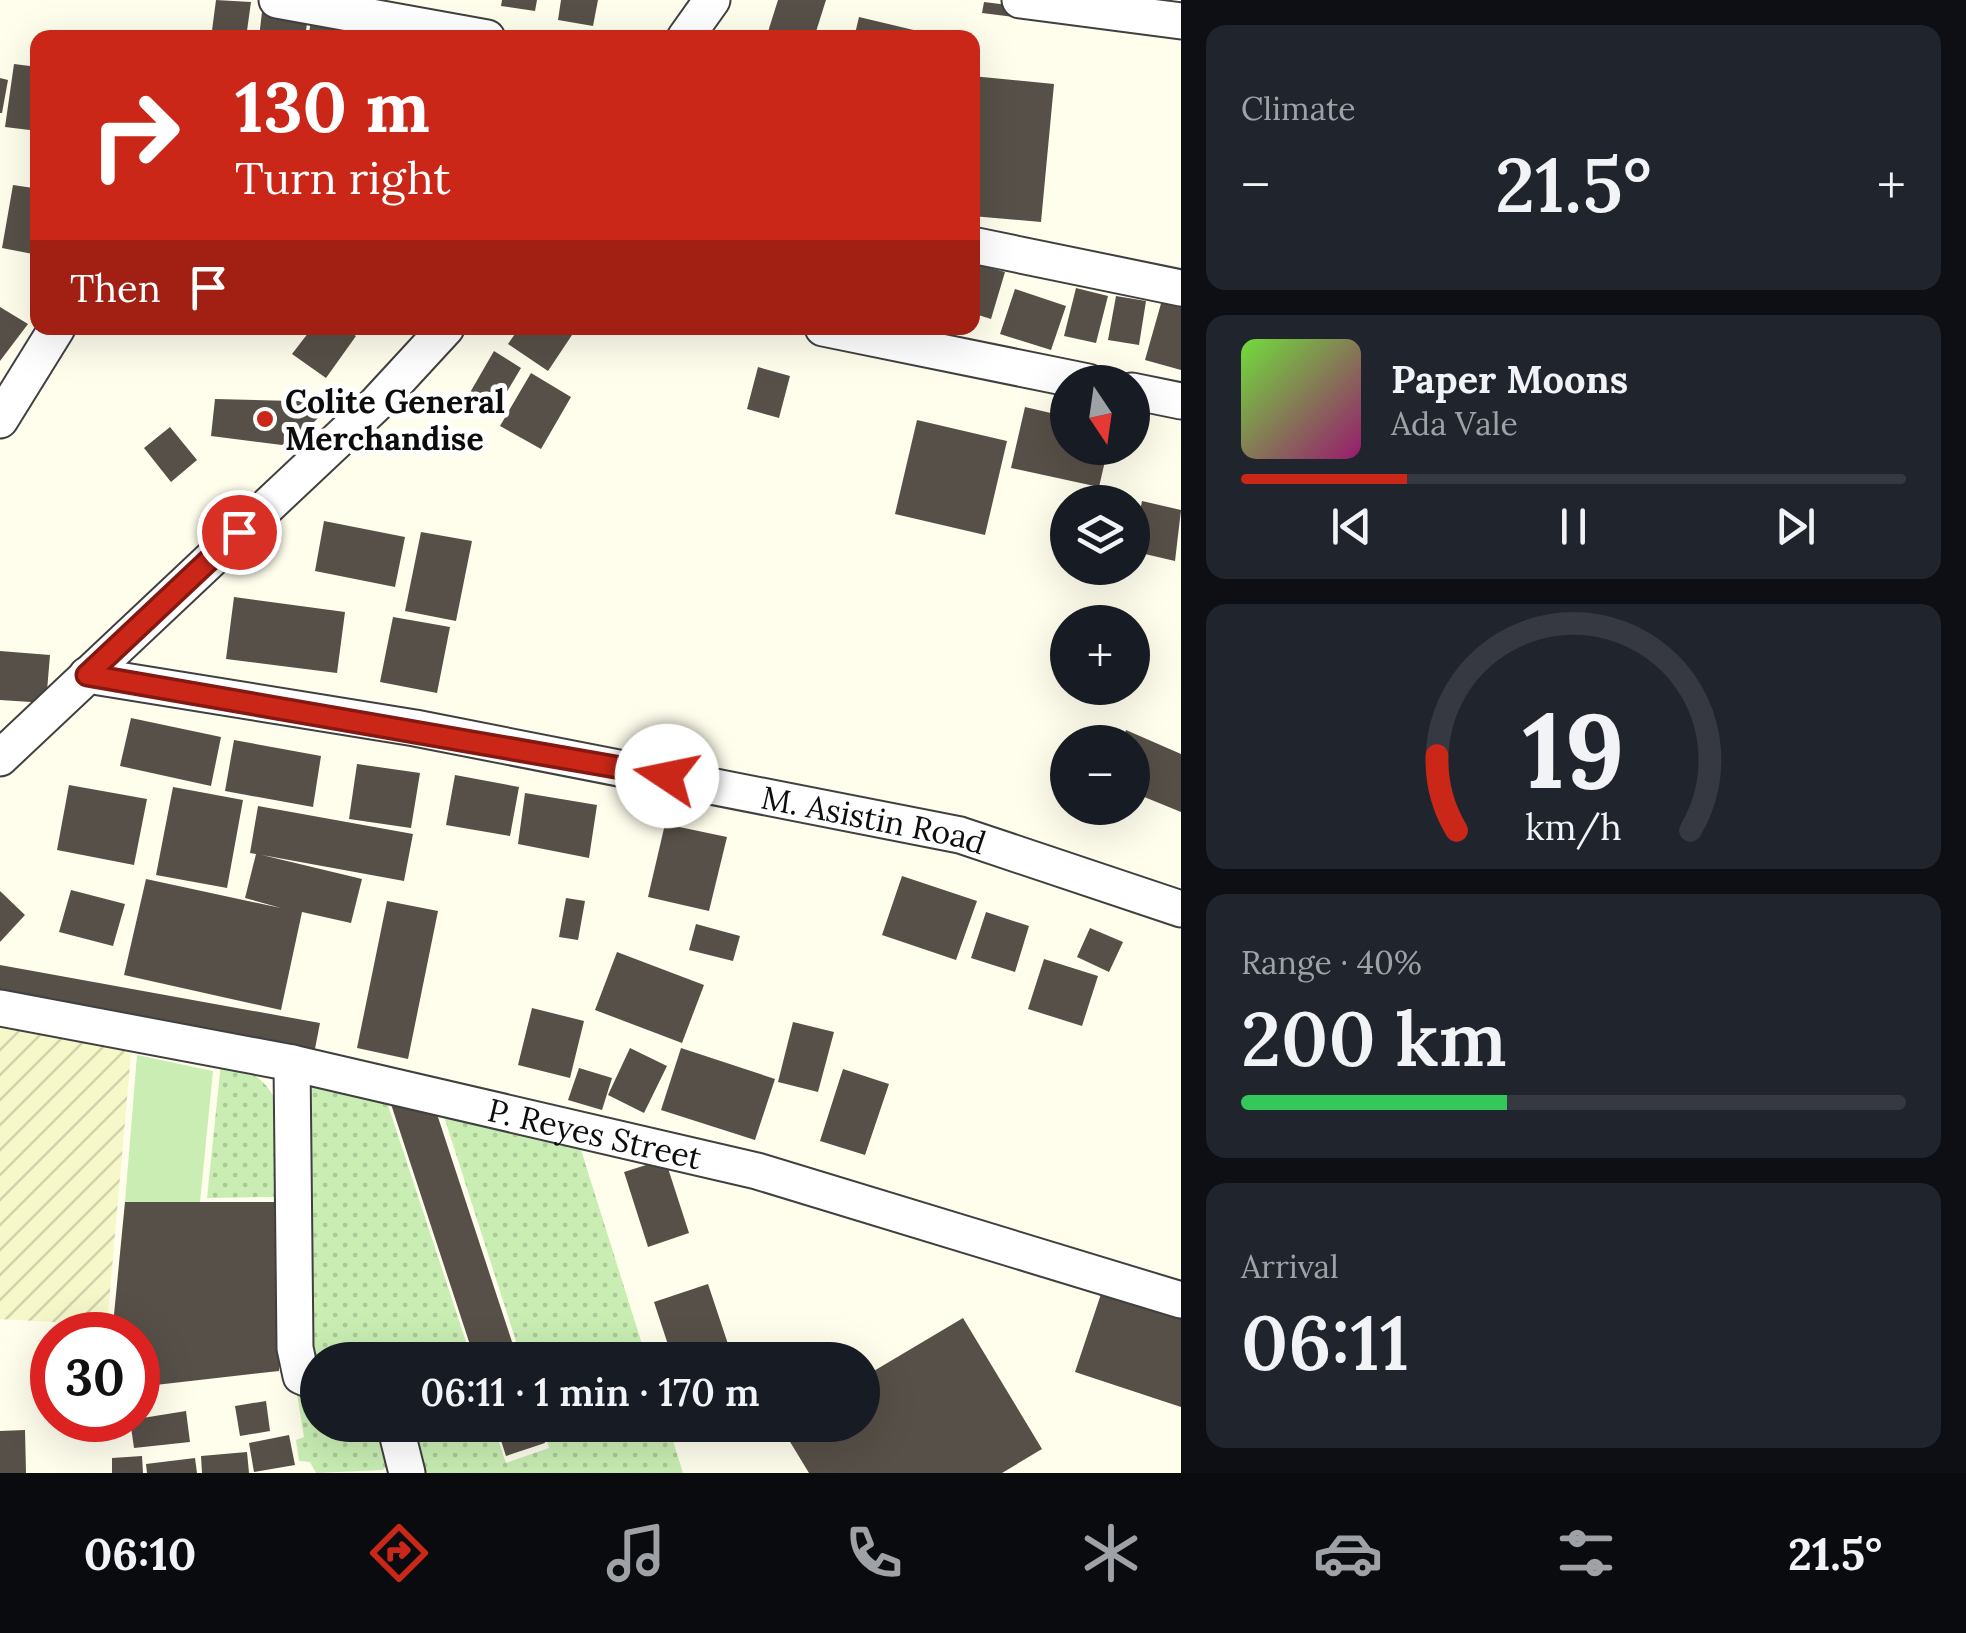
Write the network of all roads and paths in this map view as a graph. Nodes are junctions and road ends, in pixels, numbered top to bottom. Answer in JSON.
{"nodes":[{"id":1,"x":277,"y":0,"type":"edge"},
{"id":2,"x":712,"y":0,"type":"edge"},
{"id":3,"x":1020,"y":0,"type":"edge"},
{"id":4,"x":1181,"y":21,"type":"edge"},
{"id":5,"x":443,"y":30,"type":"edge"},
{"id":6,"x":691,"y":30,"type":"edge"},
{"id":7,"x":980,"y":247,"type":"edge"},
{"id":8,"x":1181,"y":288,"type":"edge"},
{"id":9,"x":53,"y":335,"type":"edge"},
{"id":10,"x":439,"y":335,"type":"edge"},
{"id":11,"x":857,"y":335,"type":"edge"},
{"id":12,"x":1050,"y":374,"type":"edge"},
{"id":13,"x":1150,"y":395,"type":"edge"},
{"id":14,"x":1181,"y":401,"type":"edge"},
{"id":15,"x":0,"y":420,"type":"edge"},
{"id":16,"x":87,"y":675,"type":"junction"},
{"id":17,"x":0,"y":758,"type":"edge"},
{"id":18,"x":1181,"y":909,"type":"edge"},
{"id":19,"x":0,"y":1008,"type":"edge"},
{"id":20,"x":292,"y":1063,"type":"junction"},
{"id":21,"x":1181,"y":1300,"type":"edge"},
{"id":22,"x":300,"y":1370,"type":"edge"},
{"id":23,"x":399,"y":1442,"type":"edge"},
{"id":24,"x":407,"y":1473,"type":"edge"}],
"edges":[{"from":1,"to":5,"type":"street"},
{"from":2,"to":6,"type":"street"},
{"from":3,"to":4,"type":"street"},
{"from":7,"to":8,"type":"street"},
{"from":9,"to":15,"type":"street"},
{"from":10,"to":16,"type":"street"},
{"from":11,"to":12,"type":"street"},
{"from":13,"to":14,"type":"street"},
{"from":16,"to":17,"type":"street"},
{"from":16,"to":18,"type":"street","name":"M. Asistin Road"},
{"from":19,"to":20,"type":"street","name":"P. Reyes Street"},
{"from":20,"to":21,"type":"street","name":"P. Reyes Street"},
{"from":20,"to":22,"type":"street"},
{"from":23,"to":24,"type":"street"}]}
